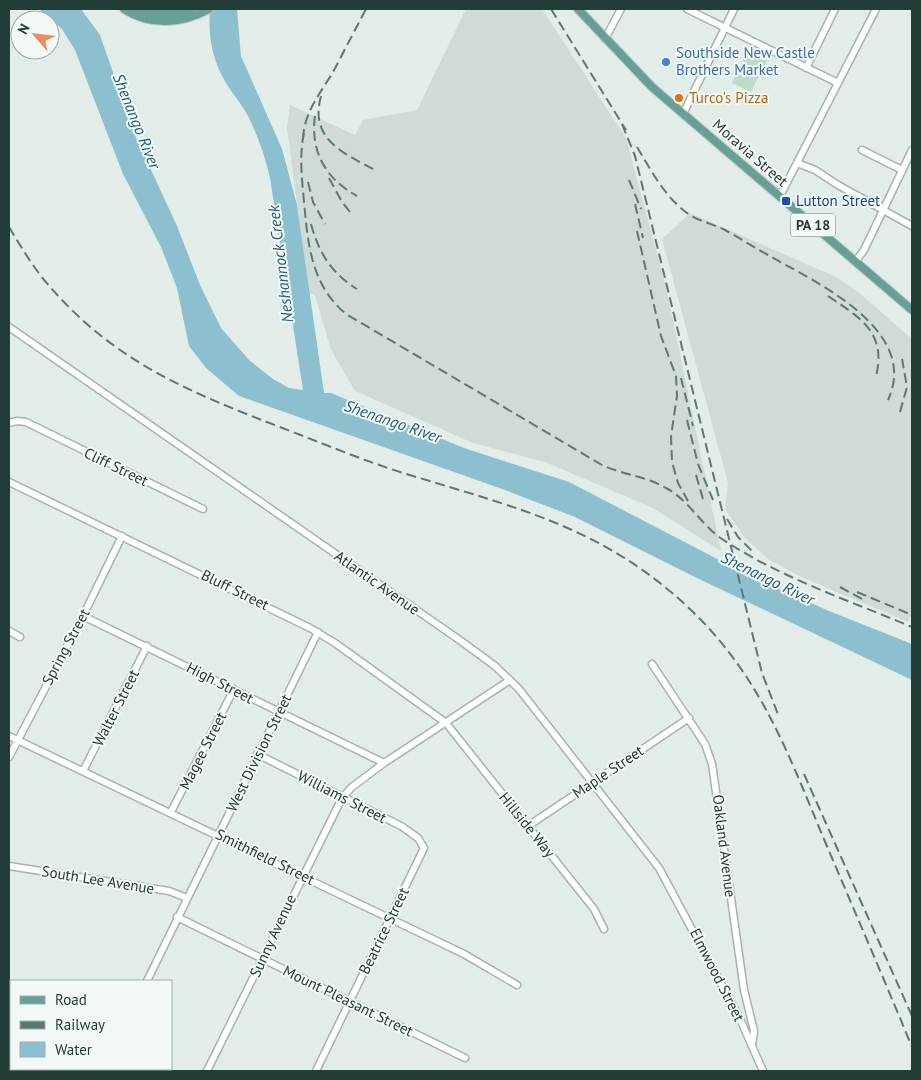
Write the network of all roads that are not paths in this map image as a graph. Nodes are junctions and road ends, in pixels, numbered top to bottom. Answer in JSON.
{"nodes":[{"id":1,"x":124,"y":9,"type":"edge"},
{"id":2,"x":139,"y":9,"type":"edge"},
{"id":3,"x":192,"y":9,"type":"edge"},
{"id":4,"x":209,"y":9,"type":"edge"},
{"id":5,"x":578,"y":9,"type":"edge"},
{"id":6,"x":621,"y":9,"type":"edge"},
{"id":7,"x":687,"y":9,"type":"edge"},
{"id":8,"x":734,"y":9,"type":"edge"},
{"id":9,"x":835,"y":9,"type":"edge"},
{"id":10,"x":876,"y":9,"type":"edge"},
{"id":11,"x":725,"y":28,"type":"junction"},
{"id":12,"x":606,"y":39,"type":"junction"},
{"id":13,"x":806,"y":68,"type":"junction"},
{"id":14,"x":838,"y":83,"type":"junction"},
{"id":15,"x":683,"y":114,"type":"junction"},
{"id":16,"x":862,"y":150,"type":"dead end"},
{"id":17,"x":912,"y":150,"type":"edge"},
{"id":18,"x":797,"y":163,"type":"junction"},
{"id":19,"x":902,"y":170,"type":"junction"},
{"id":20,"x":780,"y":196,"type":"junction"},
{"id":21,"x":883,"y":210,"type":"junction"},
{"id":22,"x":912,"y":226,"type":"edge"},
{"id":23,"x":856,"y":261,"type":"junction"},
{"id":24,"x":912,"y":310,"type":"edge"},
{"id":25,"x":9,"y":328,"type":"edge"},
{"id":26,"x":9,"y":423,"type":"edge"},
{"id":27,"x":9,"y":482,"type":"edge"},
{"id":28,"x":203,"y":509,"type":"dead end"},
{"id":29,"x":122,"y":536,"type":"junction"},
{"id":30,"x":83,"y":616,"type":"junction"},
{"id":31,"x":9,"y":631,"type":"edge"},
{"id":32,"x":318,"y":632,"type":"junction"},
{"id":33,"x":20,"y":638,"type":"dead end"},
{"id":34,"x":147,"y":646,"type":"junction"},
{"id":35,"x":652,"y":664,"type":"dead end"},
{"id":36,"x":510,"y":680,"type":"junction"},
{"id":37,"x":234,"y":689,"type":"junction"},
{"id":38,"x":278,"y":712,"type":"junction"},
{"id":39,"x":689,"y":718,"type":"junction"},
{"id":40,"x":446,"y":723,"type":"junction"},
{"id":41,"x":9,"y":736,"type":"edge"},
{"id":42,"x":18,"y":739,"type":"junction"},
{"id":43,"x":257,"y":754,"type":"junction"},
{"id":44,"x":9,"y":757,"type":"edge"},
{"id":45,"x":384,"y":763,"type":"junction"},
{"id":46,"x":84,"y":771,"type":"junction"},
{"id":47,"x":592,"y":783,"type":"junction"},
{"id":48,"x":342,"y":798,"type":"junction"},
{"id":49,"x":171,"y":812,"type":"junction"},
{"id":50,"x":528,"y":826,"type":"junction"},
{"id":51,"x":219,"y":835,"type":"junction"},
{"id":52,"x":424,"y":845,"type":"joint"},
{"id":53,"x":9,"y":866,"type":"edge"},
{"id":54,"x":302,"y":876,"type":"junction"},
{"id":55,"x":187,"y":898,"type":"junction"},
{"id":56,"x":681,"y":906,"type":"joint"},
{"id":57,"x":177,"y":917,"type":"junction"},
{"id":58,"x":391,"y":919,"type":"junction"},
{"id":59,"x":604,"y":929,"type":"dead end"},
{"id":60,"x":262,"y":959,"type":"junction"},
{"id":61,"x":147,"y":980,"type":"edge"},
{"id":62,"x":517,"y":985,"type":"dead end"},
{"id":63,"x":350,"y":1001,"type":"junction"},
{"id":64,"x":752,"y":1045,"type":"junction"},
{"id":65,"x":465,"y":1058,"type":"dead end"},
{"id":66,"x":207,"y":1071,"type":"edge"},
{"id":67,"x":316,"y":1071,"type":"edge"},
{"id":68,"x":763,"y":1071,"type":"edge"}],
"edges":[{"from":1,"to":4,"type":"main road"},
{"from":2,"to":3,"type":"main road"},
{"from":5,"to":12,"type":"main road","name":"Moravia Street","number":"PA 18"},
{"from":6,"to":12,"type":"street"},
{"from":7,"to":11,"type":"street"},
{"from":8,"to":11,"type":"street"},
{"from":9,"to":13,"type":"street"},
{"from":10,"to":14,"type":"street"},
{"from":11,"to":13,"type":"street"},
{"from":11,"to":15,"type":"street"},
{"from":12,"to":15,"type":"main road","name":"Moravia Street","number":"PA 18"},
{"from":13,"to":14,"type":"street"},
{"from":14,"to":18,"type":"street"},
{"from":15,"to":20,"type":"main road","name":"Moravia Street","number":"PA 18"},
{"from":16,"to":19,"type":"street"},
{"from":17,"to":19,"type":"street"},
{"from":18,"to":20,"type":"street"},
{"from":18,"to":21,"type":"street"},
{"from":19,"to":21,"type":"street"},
{"from":20,"to":23,"type":"main road","name":"Moravia Street","number":"PA 18"},
{"from":21,"to":22,"type":"street"},
{"from":21,"to":23,"type":"street"},
{"from":23,"to":24,"type":"main road","name":"Moravia Street","number":"PA 18"},
{"from":25,"to":36,"type":"street","name":"Atlantic Avenue"},
{"from":26,"to":28,"type":"street","name":"Cliff Street"},
{"from":27,"to":29,"type":"street","name":"Bluff Street"},
{"from":29,"to":30,"type":"street","name":"Spring Street"},
{"from":29,"to":32,"type":"street","name":"Bluff Street"},
{"from":30,"to":34,"type":"street","name":"High Street"},
{"from":30,"to":42,"type":"street","name":"Spring Street"},
{"from":31,"to":33,"type":"street"},
{"from":32,"to":38,"type":"street","name":"West Division Street"},
{"from":32,"to":40,"type":"street","name":"Bluff Street"},
{"from":34,"to":37,"type":"street","name":"High Street"},
{"from":34,"to":46,"type":"street","name":"Walter Street"},
{"from":35,"to":39,"type":"street","name":"Oakland Avenue"},
{"from":36,"to":40,"type":"street","name":"Sunny Avenue"},
{"from":36,"to":47,"type":"street","name":"Atlantic Avenue"},
{"from":37,"to":38,"type":"street","name":"High Street"},
{"from":37,"to":49,"type":"street","name":"Magee Street"},
{"from":38,"to":43,"type":"street","name":"West Division Street"},
{"from":38,"to":45,"type":"street","name":"High Street"},
{"from":39,"to":47,"type":"street","name":"Maple Street"},
{"from":39,"to":64,"type":"street","name":"Oakland Avenue"},
{"from":40,"to":45,"type":"street","name":"Sunny Avenue"},
{"from":40,"to":50,"type":"street","name":"Hillside Way"},
{"from":41,"to":42,"type":"street","name":"Smithfield Street"},
{"from":42,"to":44,"type":"street","name":"Spring Street"},
{"from":42,"to":46,"type":"street","name":"Smithfield Street"},
{"from":43,"to":48,"type":"street","name":"Williams Street"},
{"from":43,"to":51,"type":"street","name":"West Division Street"},
{"from":45,"to":48,"type":"street","name":"Sunny Avenue"},
{"from":46,"to":49,"type":"street","name":"Smithfield Street"},
{"from":47,"to":50,"type":"street","name":"Maple Street"},
{"from":47,"to":56,"type":"street","name":"Atlantic Avenue"},
{"from":48,"to":52,"type":"street","name":"Williams Street"},
{"from":48,"to":54,"type":"street","name":"Sunny Avenue"},
{"from":49,"to":51,"type":"street","name":"Smithfield Street"},
{"from":50,"to":59,"type":"street","name":"Hillside Way"},
{"from":51,"to":54,"type":"street","name":"Smithfield Street"},
{"from":51,"to":55,"type":"street","name":"West Division Street"},
{"from":52,"to":58,"type":"street","name":"Beatrice Street"},
{"from":53,"to":55,"type":"street","name":"South Lee Avenue"},
{"from":54,"to":58,"type":"street","name":"Smithfield Street"},
{"from":54,"to":60,"type":"street","name":"Sunny Avenue"},
{"from":55,"to":57,"type":"street","name":"West Division Street"},
{"from":56,"to":64,"type":"street","name":"Elmwood Street"},
{"from":57,"to":60,"type":"street","name":"Mount Pleasant Street"},
{"from":57,"to":61,"type":"street","name":"West Division Street"},
{"from":58,"to":62,"type":"street","name":"Smithfield Street"},
{"from":58,"to":63,"type":"street","name":"Beatrice Street"},
{"from":60,"to":63,"type":"street","name":"Mount Pleasant Street"},
{"from":60,"to":66,"type":"street","name":"Sunny Avenue"},
{"from":63,"to":65,"type":"street","name":"Mount Pleasant Street"},
{"from":63,"to":67,"type":"street","name":"Beatrice Street"},
{"from":64,"to":68,"type":"street","name":"Elmwood Street"}]}
